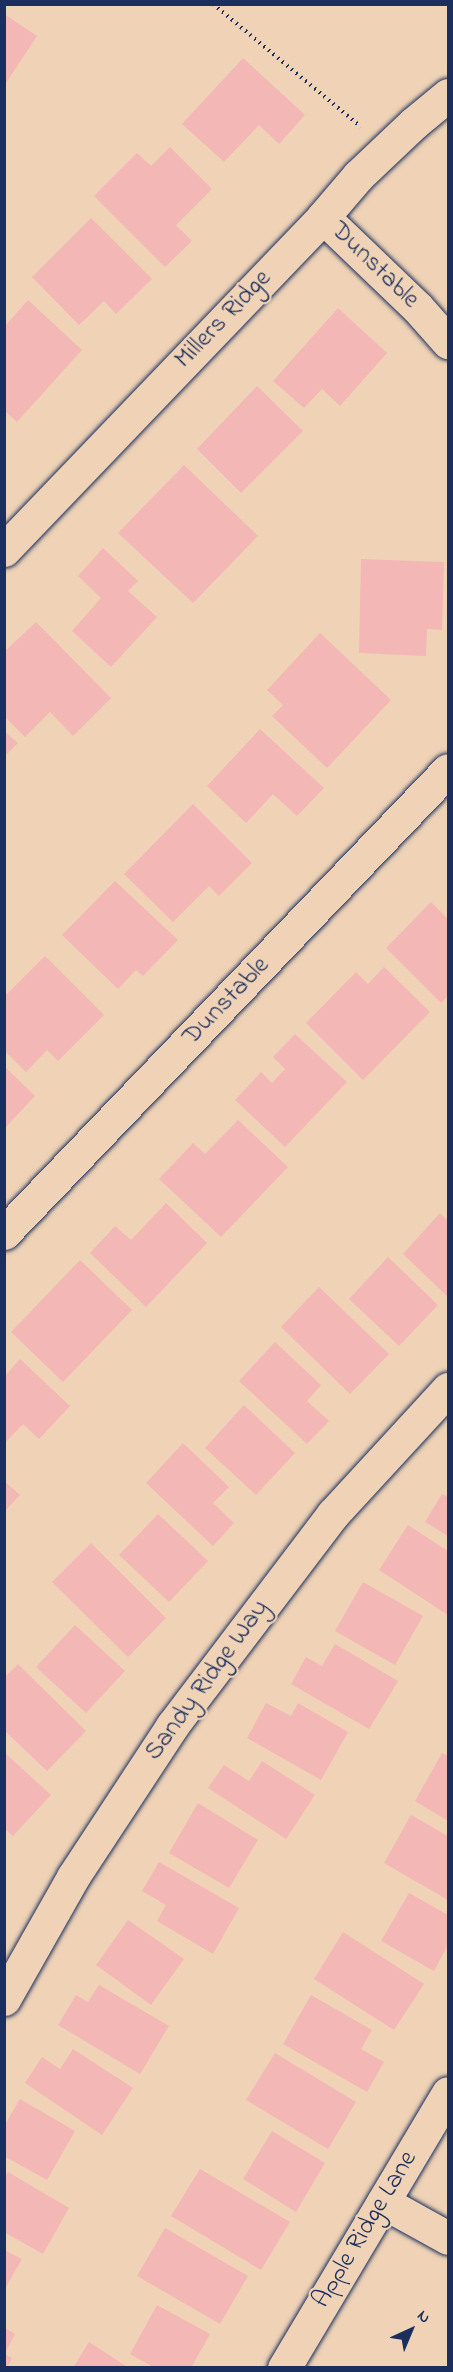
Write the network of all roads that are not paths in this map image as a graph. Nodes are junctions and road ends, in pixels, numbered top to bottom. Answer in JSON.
{"nodes":[{"id":1,"x":448,"y":95,"type":"edge"},
{"id":2,"x":323,"y":217,"type":"junction"},
{"id":3,"x":448,"y":342,"type":"edge"},
{"id":4,"x":4,"y":550,"type":"edge"},
{"id":5,"x":448,"y":770,"type":"edge"},
{"id":6,"x":4,"y":1233,"type":"edge"},
{"id":7,"x":448,"y":1389,"type":"edge"},
{"id":8,"x":4,"y":1999,"type":"edge"},
{"id":9,"x":448,"y":2093,"type":"edge"},
{"id":10,"x":383,"y":2202,"type":"junction"},
{"id":11,"x":448,"y":2238,"type":"edge"},
{"id":12,"x":284,"y":2367,"type":"edge"}],
"edges":[{"from":1,"to":2,"type":"street","name":"Millers Ridge"},
{"from":2,"to":3,"type":"street","name":"Dunstable"},
{"from":2,"to":4,"type":"street","name":"Millers Ridge"},
{"from":5,"to":6,"type":"street","name":"Dunstable"},
{"from":7,"to":8,"type":"street","name":"Sandy Ridge Way"},
{"from":9,"to":10,"type":"street","name":"Apple Ridge Lane"},
{"from":10,"to":11,"type":"street"},
{"from":10,"to":12,"type":"street","name":"Apple Ridge Lane"}]}
